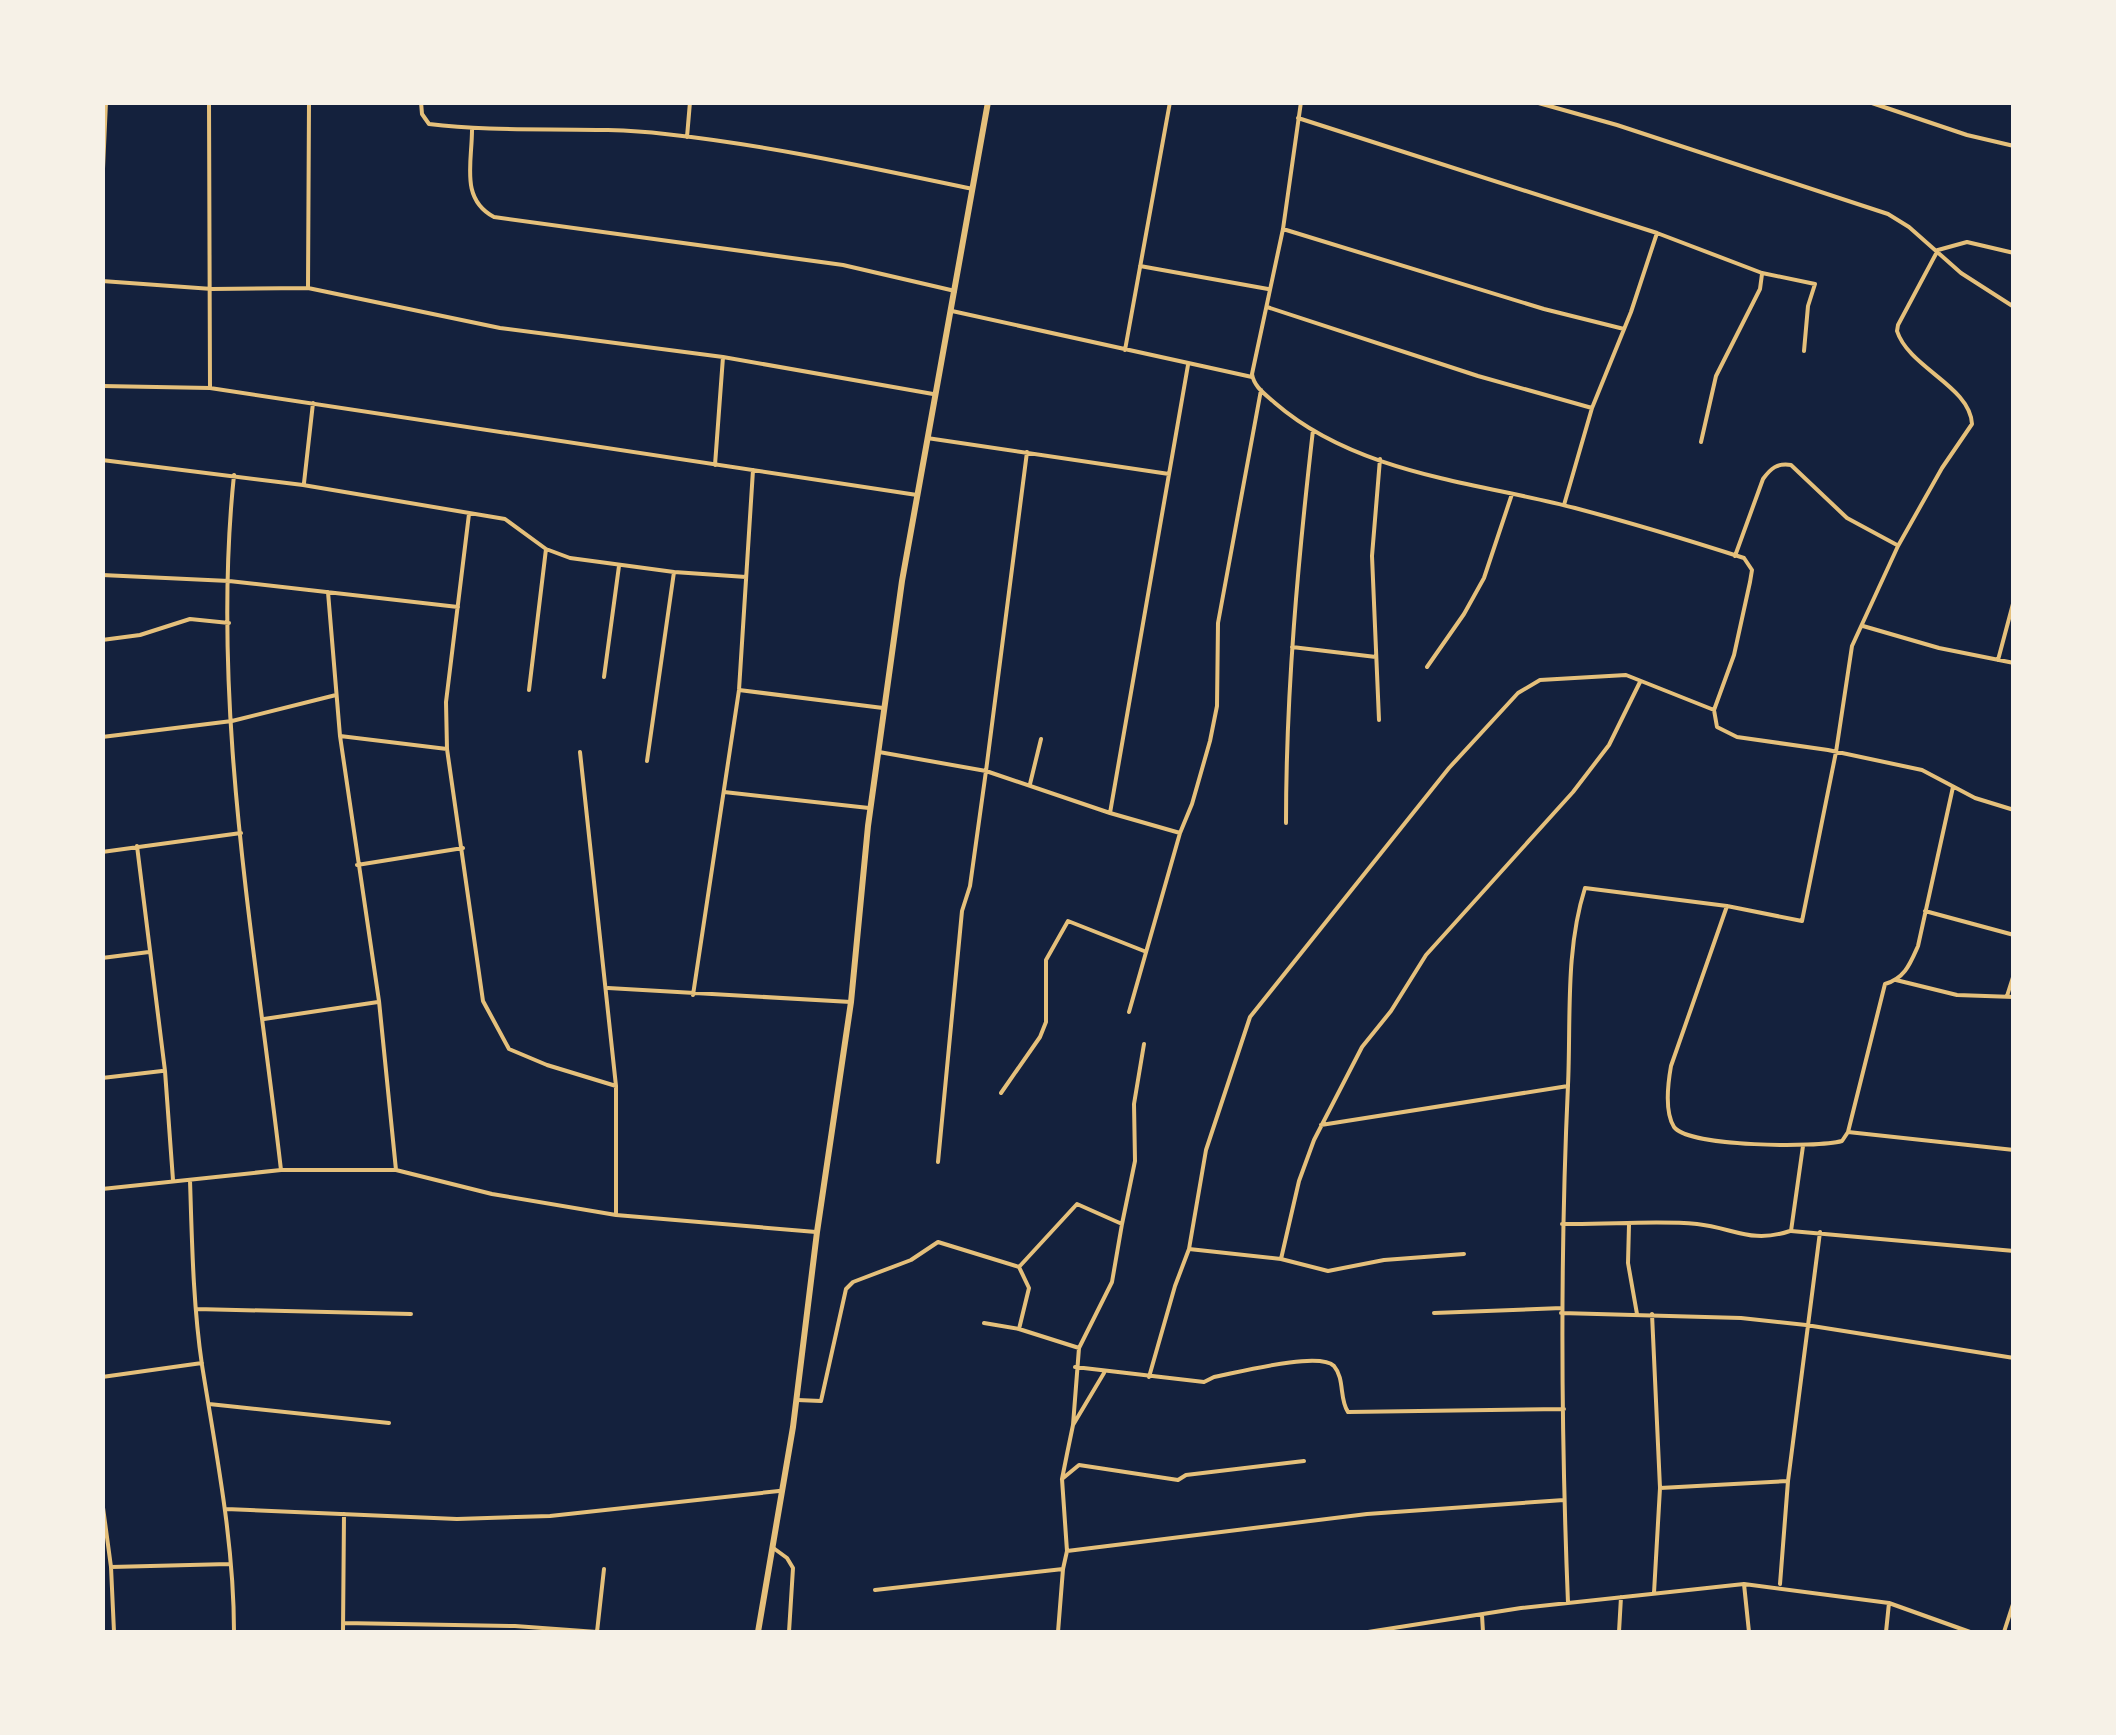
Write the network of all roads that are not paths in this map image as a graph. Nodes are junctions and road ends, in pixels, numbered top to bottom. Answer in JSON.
{"nodes":[{"id":1,"x":106,"y":102,"type":"edge"},
{"id":2,"x":209,"y":102,"type":"edge"},
{"id":3,"x":310,"y":102,"type":"edge"},
{"id":4,"x":421,"y":102,"type":"edge"},
{"id":5,"x":690,"y":102,"type":"edge"},
{"id":6,"x":988,"y":102,"type":"edge"},
{"id":7,"x":1170,"y":102,"type":"edge"},
{"id":8,"x":1300,"y":102,"type":"edge"},
{"id":9,"x":1535,"y":102,"type":"edge"},
{"id":10,"x":1869,"y":102,"type":"edge"},
{"id":11,"x":1298,"y":118,"type":"junction"},
{"id":12,"x":472,"y":130,"type":"junction"},
{"id":13,"x":686,"y":137,"type":"junction"},
{"id":14,"x":2014,"y":146,"type":"edge"},
{"id":15,"x":973,"y":189,"type":"junction"},
{"id":16,"x":102,"y":191,"type":"edge"},
{"id":17,"x":1282,"y":229,"type":"junction"},
{"id":18,"x":1657,"y":233,"type":"junction"},
{"id":19,"x":1938,"y":250,"type":"junction"},
{"id":20,"x":2014,"y":253,"type":"edge"},
{"id":21,"x":1140,"y":266,"type":"junction"},
{"id":22,"x":1762,"y":272,"type":"junction"},
{"id":23,"x":102,"y":281,"type":"edge"},
{"id":24,"x":212,"y":288,"type":"junction"},
{"id":25,"x":308,"y":288,"type":"junction"},
{"id":26,"x":1270,"y":289,"type":"junction"},
{"id":27,"x":956,"y":291,"type":"junction"},
{"id":28,"x":1267,"y":307,"type":"junction"},
{"id":29,"x":2014,"y":307,"type":"edge"},
{"id":30,"x":952,"y":311,"type":"junction"},
{"id":31,"x":1624,"y":328,"type":"junction"},
{"id":32,"x":1125,"y":350,"type":"junction"},
{"id":33,"x":1804,"y":351,"type":"dead end"},
{"id":34,"x":723,"y":358,"type":"junction"},
{"id":35,"x":1188,"y":365,"type":"junction"},
{"id":36,"x":1252,"y":377,"type":"junction"},
{"id":37,"x":102,"y":386,"type":"edge"},
{"id":38,"x":210,"y":388,"type":"junction"},
{"id":39,"x":1260,"y":390,"type":"junction"},
{"id":40,"x":934,"y":394,"type":"junction"},
{"id":41,"x":313,"y":403,"type":"junction"},
{"id":42,"x":1592,"y":408,"type":"junction"},
{"id":43,"x":1313,"y":430,"type":"junction"},
{"id":44,"x":927,"y":438,"type":"junction"},
{"id":45,"x":1701,"y":442,"type":"dead end"},
{"id":46,"x":1027,"y":452,"type":"junction"},
{"id":47,"x":1380,"y":459,"type":"junction"},
{"id":48,"x":102,"y":460,"type":"edge"},
{"id":49,"x":715,"y":465,"type":"junction"},
{"id":50,"x":754,"y":470,"type":"junction"},
{"id":51,"x":1170,"y":474,"type":"junction"},
{"id":52,"x":234,"y":475,"type":"junction"},
{"id":53,"x":303,"y":485,"type":"junction"},
{"id":54,"x":1512,"y":494,"type":"junction"},
{"id":55,"x":917,"y":495,"type":"junction"},
{"id":56,"x":1564,"y":505,"type":"junction"},
{"id":57,"x":469,"y":514,"type":"junction"},
{"id":58,"x":1898,"y":546,"type":"junction"},
{"id":59,"x":546,"y":549,"type":"junction"},
{"id":60,"x":1736,"y":556,"type":"junction"},
{"id":61,"x":618,"y":566,"type":"junction"},
{"id":62,"x":674,"y":572,"type":"junction"},
{"id":63,"x":102,"y":575,"type":"edge"},
{"id":64,"x":746,"y":577,"type":"junction"},
{"id":65,"x":229,"y":581,"type":"junction"},
{"id":66,"x":328,"y":592,"type":"junction"},
{"id":67,"x":2014,"y":600,"type":"edge"},
{"id":68,"x":458,"y":607,"type":"junction"},
{"id":69,"x":229,"y":623,"type":"junction"},
{"id":70,"x":1862,"y":626,"type":"junction"},
{"id":71,"x":102,"y":640,"type":"edge"},
{"id":72,"x":1292,"y":647,"type":"junction"},
{"id":73,"x":1376,"y":657,"type":"junction"},
{"id":74,"x":1998,"y":660,"type":"junction"},
{"id":75,"x":2014,"y":663,"type":"edge"},
{"id":76,"x":1427,"y":667,"type":"dead end"},
{"id":77,"x":604,"y":677,"type":"dead end"},
{"id":78,"x":1641,"y":680,"type":"junction"},
{"id":79,"x":529,"y":690,"type":"dead end"},
{"id":80,"x":739,"y":690,"type":"junction"},
{"id":81,"x":336,"y":695,"type":"junction"},
{"id":82,"x":886,"y":708,"type":"junction"},
{"id":83,"x":1714,"y":710,"type":"junction"},
{"id":84,"x":1379,"y":720,"type":"dead end"},
{"id":85,"x":232,"y":721,"type":"junction"},
{"id":86,"x":340,"y":736,"type":"junction"},
{"id":87,"x":102,"y":738,"type":"edge"},
{"id":88,"x":1041,"y":739,"type":"dead end"},
{"id":89,"x":447,"y":749,"type":"junction"},
{"id":90,"x":580,"y":752,"type":"dead end"},
{"id":91,"x":879,"y":752,"type":"junction"},
{"id":92,"x":1836,"y":752,"type":"junction"},
{"id":93,"x":647,"y":761,"type":"dead end"},
{"id":94,"x":986,"y":771,"type":"junction"},
{"id":95,"x":1030,"y":784,"type":"junction"},
{"id":96,"x":1953,"y":787,"type":"junction"},
{"id":97,"x":724,"y":792,"type":"junction"},
{"id":98,"x":870,"y":808,"type":"junction"},
{"id":99,"x":2014,"y":810,"type":"edge"},
{"id":100,"x":1110,"y":813,"type":"junction"},
{"id":101,"x":1286,"y":823,"type":"dead end"},
{"id":102,"x":240,"y":834,"type":"junction"},
{"id":103,"x":1180,"y":834,"type":"junction"},
{"id":104,"x":137,"y":846,"type":"junction"},
{"id":105,"x":463,"y":848,"type":"junction"},
{"id":106,"x":102,"y":852,"type":"edge"},
{"id":107,"x":357,"y":865,"type":"junction"},
{"id":108,"x":1727,"y":906,"type":"junction"},
{"id":109,"x":1925,"y":911,"type":"junction"},
{"id":110,"x":2014,"y":934,"type":"edge"},
{"id":111,"x":149,"y":952,"type":"junction"},
{"id":112,"x":1144,"y":952,"type":"junction"},
{"id":113,"x":102,"y":958,"type":"edge"},
{"id":114,"x":2014,"y":974,"type":"edge"},
{"id":115,"x":1896,"y":980,"type":"junction"},
{"id":116,"x":608,"y":988,"type":"junction"},
{"id":117,"x":693,"y":995,"type":"junction"},
{"id":118,"x":2010,"y":997,"type":"edge"},
{"id":119,"x":379,"y":1001,"type":"junction"},
{"id":120,"x":851,"y":1002,"type":"junction"},
{"id":121,"x":1129,"y":1012,"type":"dead end"},
{"id":122,"x":264,"y":1018,"type":"junction"},
{"id":123,"x":1144,"y":1044,"type":"dead end"},
{"id":124,"x":164,"y":1071,"type":"junction"},
{"id":125,"x":102,"y":1078,"type":"edge"},
{"id":126,"x":616,"y":1086,"type":"junction"},
{"id":127,"x":1568,"y":1086,"type":"junction"},
{"id":128,"x":1001,"y":1093,"type":"dead end"},
{"id":129,"x":1320,"y":1125,"type":"junction"},
{"id":130,"x":1848,"y":1132,"type":"junction"},
{"id":131,"x":1803,"y":1146,"type":"junction"},
{"id":132,"x":2014,"y":1150,"type":"edge"},
{"id":133,"x":938,"y":1162,"type":"dead end"},
{"id":134,"x":281,"y":1170,"type":"junction"},
{"id":135,"x":396,"y":1170,"type":"junction"},
{"id":136,"x":190,"y":1180,"type":"junction"},
{"id":137,"x":173,"y":1181,"type":"junction"},
{"id":138,"x":102,"y":1189,"type":"edge"},
{"id":139,"x":616,"y":1215,"type":"junction"},
{"id":140,"x":1122,"y":1224,"type":"junction"},
{"id":141,"x":1562,"y":1224,"type":"junction"},
{"id":142,"x":1629,"y":1224,"type":"junction"},
{"id":143,"x":1791,"y":1231,"type":"junction"},
{"id":144,"x":817,"y":1232,"type":"junction"},
{"id":145,"x":1820,"y":1232,"type":"junction"},
{"id":146,"x":1189,"y":1249,"type":"junction"},
{"id":147,"x":2014,"y":1252,"type":"edge"},
{"id":148,"x":1464,"y":1254,"type":"dead end"},
{"id":149,"x":1280,"y":1259,"type":"junction"},
{"id":150,"x":1019,"y":1267,"type":"junction"},
{"id":151,"x":196,"y":1309,"type":"junction"},
{"id":152,"x":1562,"y":1310,"type":"junction"},
{"id":153,"x":1434,"y":1313,"type":"dead end"},
{"id":154,"x":411,"y":1314,"type":"dead end"},
{"id":155,"x":1637,"y":1314,"type":"junction"},
{"id":156,"x":1652,"y":1314,"type":"junction"},
{"id":157,"x":984,"y":1324,"type":"dead end"},
{"id":158,"x":1806,"y":1325,"type":"junction"},
{"id":159,"x":1019,"y":1329,"type":"junction"},
{"id":160,"x":1078,"y":1348,"type":"junction"},
{"id":161,"x":2014,"y":1358,"type":"edge"},
{"id":162,"x":202,"y":1363,"type":"junction"},
{"id":163,"x":1076,"y":1366,"type":"junction"},
{"id":164,"x":1106,"y":1372,"type":"junction"},
{"id":165,"x":102,"y":1377,"type":"edge"},
{"id":166,"x":1150,"y":1377,"type":"junction"},
{"id":167,"x":797,"y":1400,"type":"junction"},
{"id":168,"x":209,"y":1404,"type":"junction"},
{"id":169,"x":1564,"y":1409,"type":"junction"},
{"id":170,"x":389,"y":1423,"type":"dead end"},
{"id":171,"x":1073,"y":1424,"type":"junction"},
{"id":172,"x":1304,"y":1461,"type":"dead end"},
{"id":173,"x":1062,"y":1478,"type":"junction"},
{"id":174,"x":1788,"y":1481,"type":"junction"},
{"id":175,"x":1660,"y":1488,"type":"junction"},
{"id":176,"x":782,"y":1491,"type":"junction"},
{"id":177,"x":102,"y":1500,"type":"edge"},
{"id":178,"x":1564,"y":1500,"type":"junction"},
{"id":179,"x":226,"y":1509,"type":"junction"},
{"id":180,"x":344,"y":1514,"type":"junction"},
{"id":181,"x":772,"y":1547,"type":"junction"},
{"id":182,"x":1068,"y":1551,"type":"junction"},
{"id":183,"x":229,"y":1564,"type":"junction"},
{"id":184,"x":111,"y":1568,"type":"junction"},
{"id":185,"x":604,"y":1569,"type":"dead end"},
{"id":186,"x":1062,"y":1569,"type":"junction"},
{"id":187,"x":1744,"y":1584,"type":"junction"},
{"id":188,"x":1780,"y":1586,"type":"junction"},
{"id":189,"x":112,"y":1587,"type":"junction"},
{"id":190,"x":102,"y":1588,"type":"edge"},
{"id":191,"x":875,"y":1590,"type":"dead end"},
{"id":192,"x":1654,"y":1593,"type":"junction"},
{"id":193,"x":1621,"y":1596,"type":"junction"},
{"id":194,"x":2014,"y":1600,"type":"edge"},
{"id":195,"x":1568,"y":1603,"type":"junction"},
{"id":196,"x":1889,"y":1603,"type":"junction"},
{"id":197,"x":1482,"y":1615,"type":"junction"},
{"id":198,"x":343,"y":1623,"type":"junction"},
{"id":199,"x":114,"y":1632,"type":"edge"},
{"id":200,"x":234,"y":1632,"type":"edge"},
{"id":201,"x":342,"y":1632,"type":"edge"},
{"id":202,"x":597,"y":1632,"type":"edge"},
{"id":203,"x":758,"y":1632,"type":"edge"},
{"id":204,"x":789,"y":1632,"type":"edge"},
{"id":205,"x":1058,"y":1632,"type":"edge"},
{"id":206,"x":1368,"y":1632,"type":"edge"},
{"id":207,"x":1483,"y":1632,"type":"edge"},
{"id":208,"x":1619,"y":1632,"type":"edge"},
{"id":209,"x":1748,"y":1632,"type":"edge"},
{"id":210,"x":1886,"y":1632,"type":"edge"},
{"id":211,"x":1970,"y":1632,"type":"edge"},
{"id":212,"x":2004,"y":1632,"type":"edge"}],
"edges":[{"from":1,"to":16,"type":"street"},
{"from":2,"to":24,"type":"street"},
{"from":3,"to":25,"type":"street"},
{"from":4,"to":12,"type":"street"},
{"from":5,"to":13,"type":"street"},
{"from":6,"to":15,"type":"main road"},
{"from":7,"to":21,"type":"street"},
{"from":8,"to":11,"type":"street"},
{"from":9,"to":19,"type":"street"},
{"from":10,"to":14,"type":"street"},
{"from":11,"to":17,"type":"street"},
{"from":11,"to":18,"type":"street"},
{"from":12,"to":13,"type":"street"},
{"from":12,"to":27,"type":"street"},
{"from":13,"to":15,"type":"street"},
{"from":15,"to":27,"type":"main road"},
{"from":17,"to":26,"type":"street"},
{"from":17,"to":31,"type":"street"},
{"from":18,"to":22,"type":"street"},
{"from":18,"to":31,"type":"street"},
{"from":19,"to":20,"type":"street"},
{"from":19,"to":29,"type":"street"},
{"from":19,"to":58,"type":"street"},
{"from":21,"to":26,"type":"street"},
{"from":21,"to":32,"type":"street"},
{"from":22,"to":33,"type":"street"},
{"from":22,"to":45,"type":"street"},
{"from":23,"to":24,"type":"street"},
{"from":24,"to":25,"type":"street"},
{"from":24,"to":38,"type":"street"},
{"from":25,"to":34,"type":"street"},
{"from":26,"to":28,"type":"street"},
{"from":27,"to":30,"type":"main road"},
{"from":28,"to":36,"type":"street"},
{"from":28,"to":42,"type":"street"},
{"from":30,"to":32,"type":"street"},
{"from":30,"to":40,"type":"main road"},
{"from":31,"to":42,"type":"street"},
{"from":32,"to":35,"type":"street"},
{"from":34,"to":40,"type":"street"},
{"from":34,"to":49,"type":"street"},
{"from":35,"to":36,"type":"street"},
{"from":35,"to":51,"type":"street"},
{"from":36,"to":39,"type":"street"},
{"from":37,"to":38,"type":"street"},
{"from":38,"to":41,"type":"street"},
{"from":39,"to":43,"type":"street"},
{"from":39,"to":103,"type":"street"},
{"from":40,"to":44,"type":"main road"},
{"from":41,"to":49,"type":"street"},
{"from":41,"to":53,"type":"street"},
{"from":42,"to":56,"type":"street"},
{"from":43,"to":47,"type":"street"},
{"from":43,"to":72,"type":"street"},
{"from":44,"to":46,"type":"street"},
{"from":44,"to":55,"type":"main road"},
{"from":46,"to":51,"type":"street"},
{"from":46,"to":94,"type":"street"},
{"from":47,"to":54,"type":"street"},
{"from":47,"to":73,"type":"street"},
{"from":48,"to":52,"type":"street"},
{"from":49,"to":50,"type":"street"},
{"from":50,"to":55,"type":"street"},
{"from":50,"to":64,"type":"street"},
{"from":51,"to":100,"type":"street"},
{"from":52,"to":53,"type":"street"},
{"from":52,"to":65,"type":"street"},
{"from":53,"to":57,"type":"street"},
{"from":54,"to":56,"type":"street"},
{"from":54,"to":76,"type":"street"},
{"from":55,"to":82,"type":"main road"},
{"from":56,"to":60,"type":"street"},
{"from":57,"to":59,"type":"street"},
{"from":57,"to":68,"type":"street"},
{"from":58,"to":60,"type":"street"},
{"from":58,"to":70,"type":"street"},
{"from":59,"to":61,"type":"street"},
{"from":59,"to":79,"type":"street"},
{"from":60,"to":83,"type":"street"},
{"from":61,"to":62,"type":"street"},
{"from":61,"to":77,"type":"street"},
{"from":62,"to":64,"type":"street"},
{"from":62,"to":93,"type":"street"},
{"from":63,"to":65,"type":"street"},
{"from":64,"to":80,"type":"street"},
{"from":65,"to":66,"type":"street"},
{"from":65,"to":69,"type":"street"},
{"from":66,"to":68,"type":"street"},
{"from":66,"to":81,"type":"street"},
{"from":67,"to":74,"type":"street"},
{"from":68,"to":89,"type":"street"},
{"from":69,"to":71,"type":"street"},
{"from":69,"to":85,"type":"street"},
{"from":70,"to":74,"type":"street"},
{"from":70,"to":92,"type":"street"},
{"from":72,"to":73,"type":"street"},
{"from":72,"to":101,"type":"street"},
{"from":73,"to":84,"type":"street"},
{"from":74,"to":75,"type":"street"},
{"from":78,"to":83,"type":"street"},
{"from":78,"to":129,"type":"street"},
{"from":78,"to":146,"type":"street"},
{"from":80,"to":82,"type":"street"},
{"from":80,"to":97,"type":"street"},
{"from":81,"to":85,"type":"street"},
{"from":81,"to":86,"type":"street"},
{"from":82,"to":91,"type":"main road"},
{"from":83,"to":92,"type":"street"},
{"from":85,"to":87,"type":"street"},
{"from":85,"to":102,"type":"street"},
{"from":86,"to":89,"type":"street"},
{"from":86,"to":107,"type":"street"},
{"from":88,"to":95,"type":"street"},
{"from":89,"to":105,"type":"street"},
{"from":90,"to":116,"type":"street"},
{"from":91,"to":94,"type":"street"},
{"from":91,"to":98,"type":"main road"},
{"from":92,"to":96,"type":"street"},
{"from":92,"to":108,"type":"street"},
{"from":94,"to":95,"type":"street"},
{"from":94,"to":133,"type":"street"},
{"from":95,"to":100,"type":"street"},
{"from":96,"to":99,"type":"street"},
{"from":96,"to":109,"type":"street"},
{"from":97,"to":98,"type":"street"},
{"from":97,"to":117,"type":"street"},
{"from":98,"to":120,"type":"main road"},
{"from":100,"to":103,"type":"street"},
{"from":102,"to":104,"type":"street"},
{"from":102,"to":122,"type":"street"},
{"from":103,"to":112,"type":"street"},
{"from":104,"to":106,"type":"street"},
{"from":104,"to":111,"type":"street"},
{"from":105,"to":107,"type":"street"},
{"from":105,"to":126,"type":"street"},
{"from":107,"to":119,"type":"street"},
{"from":108,"to":127,"type":"street"},
{"from":108,"to":131,"type":"street"},
{"from":109,"to":110,"type":"street"},
{"from":109,"to":115,"type":"street"},
{"from":111,"to":113,"type":"street"},
{"from":111,"to":124,"type":"street"},
{"from":112,"to":121,"type":"street"},
{"from":112,"to":128,"type":"street"},
{"from":114,"to":118,"type":"street"},
{"from":115,"to":118,"type":"street"},
{"from":115,"to":130,"type":"street"},
{"from":116,"to":117,"type":"street"},
{"from":116,"to":126,"type":"street"},
{"from":117,"to":120,"type":"street"},
{"from":119,"to":122,"type":"street"},
{"from":119,"to":135,"type":"street"},
{"from":120,"to":144,"type":"main road"},
{"from":122,"to":134,"type":"street"},
{"from":123,"to":140,"type":"street"},
{"from":124,"to":125,"type":"street"},
{"from":124,"to":137,"type":"street"},
{"from":126,"to":139,"type":"street"},
{"from":127,"to":129,"type":"street"},
{"from":127,"to":141,"type":"street"},
{"from":129,"to":149,"type":"street"},
{"from":130,"to":131,"type":"street"},
{"from":130,"to":132,"type":"street"},
{"from":131,"to":143,"type":"street"},
{"from":134,"to":135,"type":"street"},
{"from":134,"to":136,"type":"street"},
{"from":135,"to":139,"type":"street"},
{"from":136,"to":137,"type":"street"},
{"from":136,"to":151,"type":"street"},
{"from":137,"to":138,"type":"street"},
{"from":139,"to":144,"type":"street"},
{"from":140,"to":150,"type":"street"},
{"from":140,"to":160,"type":"street"},
{"from":141,"to":142,"type":"street"},
{"from":141,"to":152,"type":"street"},
{"from":142,"to":143,"type":"street"},
{"from":142,"to":155,"type":"street"},
{"from":143,"to":145,"type":"street"},
{"from":144,"to":167,"type":"main road"},
{"from":145,"to":147,"type":"street"},
{"from":145,"to":158,"type":"street"},
{"from":146,"to":149,"type":"street"},
{"from":146,"to":166,"type":"street"},
{"from":148,"to":149,"type":"street"},
{"from":150,"to":159,"type":"street"},
{"from":150,"to":167,"type":"street"},
{"from":151,"to":154,"type":"street"},
{"from":151,"to":162,"type":"street"},
{"from":152,"to":153,"type":"street"},
{"from":152,"to":155,"type":"street"},
{"from":152,"to":169,"type":"street"},
{"from":155,"to":156,"type":"street"},
{"from":156,"to":158,"type":"street"},
{"from":156,"to":175,"type":"street"},
{"from":157,"to":159,"type":"street"},
{"from":158,"to":161,"type":"street"},
{"from":158,"to":174,"type":"street"},
{"from":159,"to":160,"type":"street"},
{"from":160,"to":163,"type":"street"},
{"from":162,"to":165,"type":"street"},
{"from":162,"to":168,"type":"street"},
{"from":163,"to":164,"type":"street"},
{"from":163,"to":171,"type":"street"},
{"from":164,"to":166,"type":"street"},
{"from":164,"to":171,"type":"street"},
{"from":166,"to":169,"type":"street"},
{"from":167,"to":176,"type":"main road"},
{"from":168,"to":170,"type":"street"},
{"from":168,"to":179,"type":"street"},
{"from":169,"to":178,"type":"street"},
{"from":171,"to":173,"type":"street"},
{"from":172,"to":173,"type":"street"},
{"from":173,"to":182,"type":"street"},
{"from":174,"to":175,"type":"street"},
{"from":174,"to":188,"type":"street"},
{"from":175,"to":192,"type":"street"},
{"from":176,"to":180,"type":"street"},
{"from":176,"to":181,"type":"main road"},
{"from":177,"to":184,"type":"street"},
{"from":178,"to":182,"type":"street"},
{"from":178,"to":195,"type":"street"},
{"from":179,"to":180,"type":"street"},
{"from":179,"to":183,"type":"street"},
{"from":180,"to":198,"type":"street"},
{"from":181,"to":203,"type":"main road"},
{"from":181,"to":204,"type":"street"},
{"from":182,"to":186,"type":"street"},
{"from":183,"to":184,"type":"street"},
{"from":183,"to":200,"type":"street"},
{"from":184,"to":189,"type":"street"},
{"from":185,"to":202,"type":"street"},
{"from":186,"to":191,"type":"street"},
{"from":186,"to":205,"type":"street"},
{"from":187,"to":188,"type":"street"},
{"from":187,"to":192,"type":"street"},
{"from":187,"to":209,"type":"street"},
{"from":188,"to":196,"type":"street"},
{"from":189,"to":190,"type":"street"},
{"from":189,"to":199,"type":"street"},
{"from":192,"to":193,"type":"street"},
{"from":193,"to":195,"type":"street"},
{"from":193,"to":208,"type":"street"},
{"from":194,"to":212,"type":"street"},
{"from":195,"to":197,"type":"street"},
{"from":196,"to":210,"type":"street"},
{"from":196,"to":211,"type":"street"},
{"from":197,"to":206,"type":"street"},
{"from":197,"to":207,"type":"street"},
{"from":198,"to":201,"type":"street"},
{"from":198,"to":202,"type":"street"}]}
